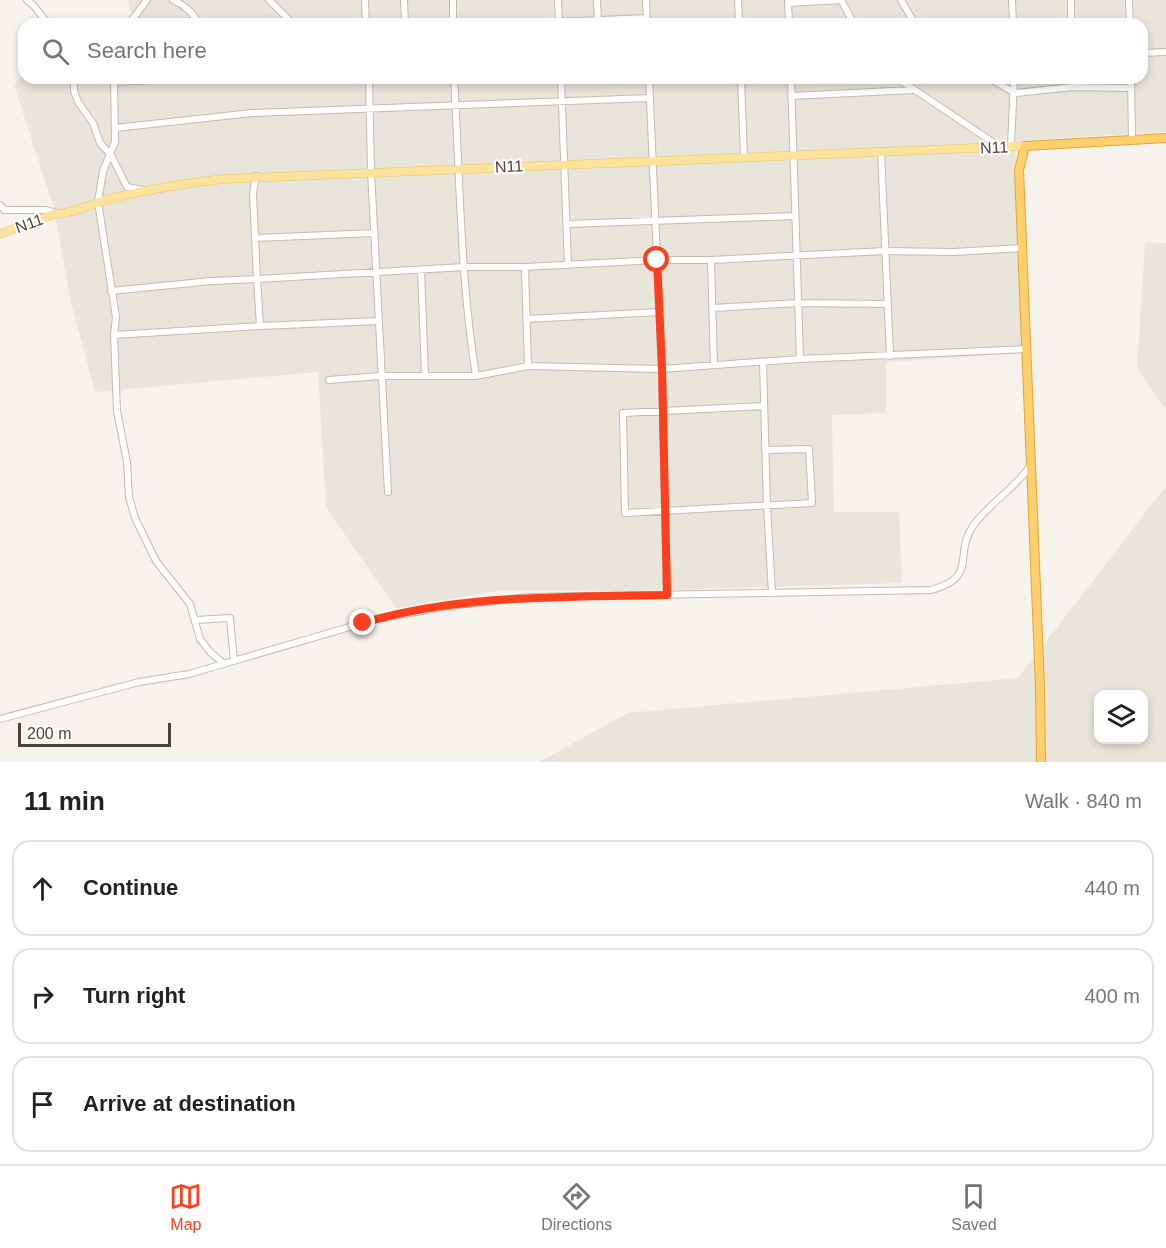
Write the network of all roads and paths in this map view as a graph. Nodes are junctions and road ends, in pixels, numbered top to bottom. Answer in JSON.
{"nodes":[{"id":1,"x":27,"y":0,"type":"edge"},
{"id":2,"x":147,"y":0,"type":"edge"},
{"id":3,"x":173,"y":0,"type":"edge"},
{"id":4,"x":269,"y":0,"type":"edge"},
{"id":5,"x":365,"y":0,"type":"edge"},
{"id":6,"x":404,"y":0,"type":"edge"},
{"id":7,"x":453,"y":0,"type":"edge"},
{"id":8,"x":558,"y":0,"type":"edge"},
{"id":9,"x":597,"y":0,"type":"edge"},
{"id":10,"x":646,"y":0,"type":"edge"},
{"id":11,"x":738,"y":0,"type":"edge"},
{"id":12,"x":842,"y":0,"type":"edge"},
{"id":13,"x":901,"y":0,"type":"edge"},
{"id":14,"x":1012,"y":0,"type":"edge"},
{"id":15,"x":1071,"y":0,"type":"edge"},
{"id":16,"x":1129,"y":0,"type":"edge"},
{"id":17,"x":788,"y":2,"type":"edge"},
{"id":18,"x":43,"y":18,"type":"edge"},
{"id":19,"x":134,"y":18,"type":"edge"},
{"id":20,"x":196,"y":18,"type":"edge"},
{"id":21,"x":286,"y":18,"type":"edge"},
{"id":22,"x":366,"y":18,"type":"edge"},
{"id":23,"x":405,"y":18,"type":"edge"},
{"id":24,"x":453,"y":18,"type":"edge"},
{"id":25,"x":559,"y":18,"type":"edge"},
{"id":26,"x":598,"y":18,"type":"edge"},
{"id":27,"x":647,"y":18,"type":"edge"},
{"id":28,"x":739,"y":18,"type":"edge"},
{"id":29,"x":789,"y":18,"type":"edge"},
{"id":30,"x":851,"y":18,"type":"edge"},
{"id":31,"x":912,"y":18,"type":"edge"},
{"id":32,"x":1013,"y":18,"type":"edge"},
{"id":33,"x":1071,"y":18,"type":"edge"},
{"id":34,"x":1130,"y":18,"type":"edge"},
{"id":35,"x":1166,"y":52,"type":"edge"},
{"id":36,"x":1148,"y":53,"type":"edge"},
{"id":37,"x":74,"y":84,"type":"edge"},
{"id":38,"x":114,"y":84,"type":"edge"},
{"id":39,"x":369,"y":84,"type":"edge"},
{"id":40,"x":454,"y":84,"type":"edge"},
{"id":41,"x":561,"y":84,"type":"edge"},
{"id":42,"x":649,"y":84,"type":"edge"},
{"id":43,"x":741,"y":84,"type":"edge"},
{"id":44,"x":791,"y":84,"type":"edge"},
{"id":45,"x":906,"y":84,"type":"edge"},
{"id":46,"x":999,"y":84,"type":"edge"},
{"id":47,"x":1014,"y":84,"type":"edge"},
{"id":48,"x":1131,"y":84,"type":"edge"},
{"id":49,"x":1072,"y":87,"type":"joint"},
{"id":50,"x":1131,"y":88,"type":"junction"},
{"id":51,"x":914,"y":90,"type":"junction"},
{"id":52,"x":1015,"y":93,"type":"junction"},
{"id":53,"x":791,"y":96,"type":"junction"},
{"id":54,"x":650,"y":98,"type":"junction"},
{"id":55,"x":562,"y":101,"type":"junction"},
{"id":56,"x":455,"y":105,"type":"junction"},
{"id":57,"x":369,"y":108,"type":"junction"},
{"id":58,"x":115,"y":128,"type":"junction"},
{"id":59,"x":1166,"y":138,"type":"edge"},
{"id":60,"x":1132,"y":139,"type":"junction"},
{"id":61,"x":1011,"y":146,"type":"junction"},
{"id":62,"x":1025,"y":146,"type":"junction"},
{"id":63,"x":1000,"y":147,"type":"junction"},
{"id":64,"x":881,"y":152,"type":"junction"},
{"id":65,"x":793,"y":154,"type":"junction"},
{"id":66,"x":111,"y":155,"type":"junction"},
{"id":67,"x":744,"y":157,"type":"junction"},
{"id":68,"x":652,"y":160,"type":"junction"},
{"id":69,"x":565,"y":163,"type":"junction"},
{"id":70,"x":457,"y":169,"type":"junction"},
{"id":71,"x":371,"y":172,"type":"junction"},
{"id":72,"x":256,"y":176,"type":"junction"},
{"id":73,"x":146,"y":190,"type":"junction"},
{"id":74,"x":98,"y":202,"type":"junction"},
{"id":75,"x":0,"y":206,"type":"edge"},
{"id":76,"x":62,"y":214,"type":"junction"},
{"id":77,"x":795,"y":216,"type":"junction"},
{"id":78,"x":655,"y":222,"type":"junction"},
{"id":79,"x":567,"y":224,"type":"junction"},
{"id":80,"x":375,"y":233,"type":"junction"},
{"id":81,"x":0,"y":234,"type":"edge"},
{"id":82,"x":255,"y":238,"type":"junction"},
{"id":83,"x":1022,"y":248,"type":"junction"},
{"id":84,"x":885,"y":251,"type":"junction"},
{"id":85,"x":797,"y":255,"type":"junction"},
{"id":86,"x":657,"y":260,"type":"junction"},
{"id":87,"x":711,"y":260,"type":"junction"},
{"id":88,"x":568,"y":265,"type":"junction"},
{"id":89,"x":465,"y":267,"type":"junction"},
{"id":90,"x":525,"y":267,"type":"junction"},
{"id":91,"x":421,"y":270,"type":"junction"},
{"id":92,"x":378,"y":272,"type":"junction"},
{"id":93,"x":257,"y":279,"type":"junction"},
{"id":94,"x":111,"y":291,"type":"junction"},
{"id":95,"x":798,"y":303,"type":"junction"},
{"id":96,"x":888,"y":304,"type":"junction"},
{"id":97,"x":712,"y":308,"type":"junction"},
{"id":98,"x":659,"y":312,"type":"junction"},
{"id":99,"x":525,"y":318,"type":"junction"},
{"id":100,"x":379,"y":321,"type":"junction"},
{"id":101,"x":260,"y":326,"type":"junction"},
{"id":102,"x":114,"y":335,"type":"junction"},
{"id":103,"x":1027,"y":349,"type":"junction"},
{"id":104,"x":890,"y":356,"type":"junction"},
{"id":105,"x":800,"y":359,"type":"junction"},
{"id":106,"x":763,"y":362,"type":"junction"},
{"id":107,"x":714,"y":365,"type":"junction"},
{"id":108,"x":528,"y":366,"type":"junction"},
{"id":109,"x":662,"y":369,"type":"junction"},
{"id":110,"x":425,"y":375,"type":"junction"},
{"id":111,"x":381,"y":376,"type":"junction"},
{"id":112,"x":476,"y":376,"type":"junction"},
{"id":113,"x":330,"y":380,"type":"dead end"},
{"id":114,"x":764,"y":406,"type":"junction"},
{"id":115,"x":663,"y":411,"type":"junction"},
{"id":116,"x":765,"y":450,"type":"junction"},
{"id":117,"x":1031,"y":464,"type":"junction"},
{"id":118,"x":388,"y":492,"type":"dead end"},
{"id":119,"x":767,"y":506,"type":"junction"},
{"id":120,"x":665,"y":511,"type":"junction"},
{"id":121,"x":772,"y":593,"type":"junction"},
{"id":122,"x":667,"y":595,"type":"junction"},
{"id":123,"x":195,"y":620,"type":"junction"},
{"id":124,"x":234,"y":662,"type":"junction"},
{"id":125,"x":224,"y":664,"type":"junction"},
{"id":126,"x":0,"y":719,"type":"edge"},
{"id":127,"x":1041,"y":762,"type":"edge"}],
"edges":[{"from":1,"to":18,"type":"street"},
{"from":2,"to":19,"type":"street"},
{"from":3,"to":20,"type":"street"},
{"from":4,"to":21,"type":"street"},
{"from":5,"to":22,"type":"street"},
{"from":6,"to":23,"type":"street"},
{"from":7,"to":24,"type":"street"},
{"from":8,"to":25,"type":"street"},
{"from":9,"to":26,"type":"street"},
{"from":10,"to":27,"type":"street"},
{"from":11,"to":28,"type":"street"},
{"from":12,"to":17,"type":"street"},
{"from":12,"to":30,"type":"street"},
{"from":13,"to":31,"type":"street"},
{"from":14,"to":32,"type":"street"},
{"from":15,"to":33,"type":"street"},
{"from":16,"to":34,"type":"street"},
{"from":17,"to":29,"type":"street"},
{"from":35,"to":36,"type":"street"},
{"from":37,"to":66,"type":"street"},
{"from":38,"to":58,"type":"street"},
{"from":39,"to":57,"type":"street"},
{"from":40,"to":56,"type":"street"},
{"from":41,"to":55,"type":"street"},
{"from":42,"to":54,"type":"street"},
{"from":43,"to":67,"type":"street"},
{"from":44,"to":53,"type":"street"},
{"from":45,"to":51,"type":"street"},
{"from":46,"to":52,"type":"street"},
{"from":47,"to":52,"type":"street"},
{"from":48,"to":50,"type":"street"},
{"from":49,"to":50,"type":"street"},
{"from":49,"to":52,"type":"street"},
{"from":50,"to":60,"type":"street"},
{"from":51,"to":53,"type":"street"},
{"from":51,"to":63,"type":"street"},
{"from":52,"to":61,"type":"street"},
{"from":53,"to":65,"type":"street"},
{"from":54,"to":55,"type":"street"},
{"from":54,"to":68,"type":"street"},
{"from":55,"to":56,"type":"street"},
{"from":55,"to":69,"type":"street"},
{"from":56,"to":57,"type":"street"},
{"from":56,"to":70,"type":"street"},
{"from":57,"to":58,"type":"street"},
{"from":57,"to":71,"type":"street"},
{"from":58,"to":66,"type":"street"},
{"from":59,"to":60,"type":"highway"},
{"from":60,"to":62,"type":"highway"},
{"from":61,"to":62,"type":"main road","name":"N11"},
{"from":61,"to":63,"type":"main road","name":"N11"},
{"from":62,"to":83,"type":"highway"},
{"from":63,"to":64,"type":"main road","name":"N11"},
{"from":64,"to":65,"type":"main road","name":"N11"},
{"from":64,"to":84,"type":"street"},
{"from":65,"to":67,"type":"main road","name":"N11"},
{"from":65,"to":77,"type":"street"},
{"from":66,"to":73,"type":"street"},
{"from":66,"to":74,"type":"street"},
{"from":67,"to":68,"type":"main road","name":"N11"},
{"from":68,"to":69,"type":"main road","name":"N11"},
{"from":68,"to":78,"type":"street"},
{"from":69,"to":70,"type":"main road","name":"N11"},
{"from":69,"to":79,"type":"street"},
{"from":70,"to":71,"type":"main road","name":"N11"},
{"from":70,"to":89,"type":"street"},
{"from":71,"to":72,"type":"main road","name":"N11"},
{"from":71,"to":80,"type":"street"},
{"from":72,"to":73,"type":"main road","name":"N11"},
{"from":72,"to":82,"type":"street"},
{"from":73,"to":74,"type":"main road","name":"N11"},
{"from":74,"to":76,"type":"main road","name":"N11"},
{"from":74,"to":94,"type":"street"},
{"from":75,"to":76,"type":"street"},
{"from":76,"to":81,"type":"main road","name":"N11"},
{"from":77,"to":78,"type":"street"},
{"from":77,"to":85,"type":"street"},
{"from":78,"to":79,"type":"street"},
{"from":78,"to":86,"type":"street"},
{"from":79,"to":88,"type":"street"},
{"from":80,"to":82,"type":"street"},
{"from":80,"to":92,"type":"street"},
{"from":82,"to":93,"type":"street"},
{"from":83,"to":84,"type":"street"},
{"from":83,"to":103,"type":"highway"},
{"from":84,"to":85,"type":"street"},
{"from":84,"to":96,"type":"street"},
{"from":85,"to":87,"type":"street"},
{"from":85,"to":95,"type":"street"},
{"from":86,"to":87,"type":"street"},
{"from":86,"to":88,"type":"street"},
{"from":86,"to":98,"type":"street"},
{"from":87,"to":97,"type":"street"},
{"from":88,"to":90,"type":"street"},
{"from":89,"to":90,"type":"street"},
{"from":89,"to":91,"type":"street"},
{"from":89,"to":112,"type":"street"},
{"from":90,"to":99,"type":"street"},
{"from":91,"to":92,"type":"street"},
{"from":91,"to":110,"type":"street"},
{"from":92,"to":93,"type":"street"},
{"from":92,"to":100,"type":"street"},
{"from":93,"to":94,"type":"street"},
{"from":93,"to":101,"type":"street"},
{"from":94,"to":102,"type":"street"},
{"from":95,"to":96,"type":"street"},
{"from":95,"to":97,"type":"street"},
{"from":95,"to":105,"type":"street"},
{"from":96,"to":104,"type":"street"},
{"from":97,"to":107,"type":"street"},
{"from":98,"to":99,"type":"street"},
{"from":98,"to":109,"type":"street"},
{"from":99,"to":108,"type":"street"},
{"from":100,"to":101,"type":"street"},
{"from":100,"to":111,"type":"street"},
{"from":101,"to":102,"type":"street"},
{"from":102,"to":123,"type":"street"},
{"from":103,"to":104,"type":"street"},
{"from":103,"to":117,"type":"highway"},
{"from":104,"to":105,"type":"street"},
{"from":105,"to":106,"type":"street"},
{"from":106,"to":107,"type":"street"},
{"from":106,"to":114,"type":"street"},
{"from":107,"to":109,"type":"street"},
{"from":108,"to":109,"type":"street"},
{"from":108,"to":112,"type":"street"},
{"from":109,"to":115,"type":"street"},
{"from":110,"to":111,"type":"street"},
{"from":110,"to":112,"type":"street"},
{"from":111,"to":113,"type":"street"},
{"from":111,"to":118,"type":"street"},
{"from":114,"to":115,"type":"street"},
{"from":114,"to":116,"type":"street"},
{"from":115,"to":120,"type":"street"},
{"from":115,"to":120,"type":"street"},
{"from":116,"to":119,"type":"street"},
{"from":116,"to":119,"type":"street"},
{"from":117,"to":121,"type":"street"},
{"from":117,"to":127,"type":"highway"},
{"from":119,"to":120,"type":"street"},
{"from":119,"to":121,"type":"street"},
{"from":120,"to":122,"type":"street"},
{"from":121,"to":122,"type":"street"},
{"from":122,"to":124,"type":"street"},
{"from":123,"to":124,"type":"street"},
{"from":123,"to":125,"type":"street"},
{"from":124,"to":125,"type":"street"},
{"from":125,"to":126,"type":"street"}]}
